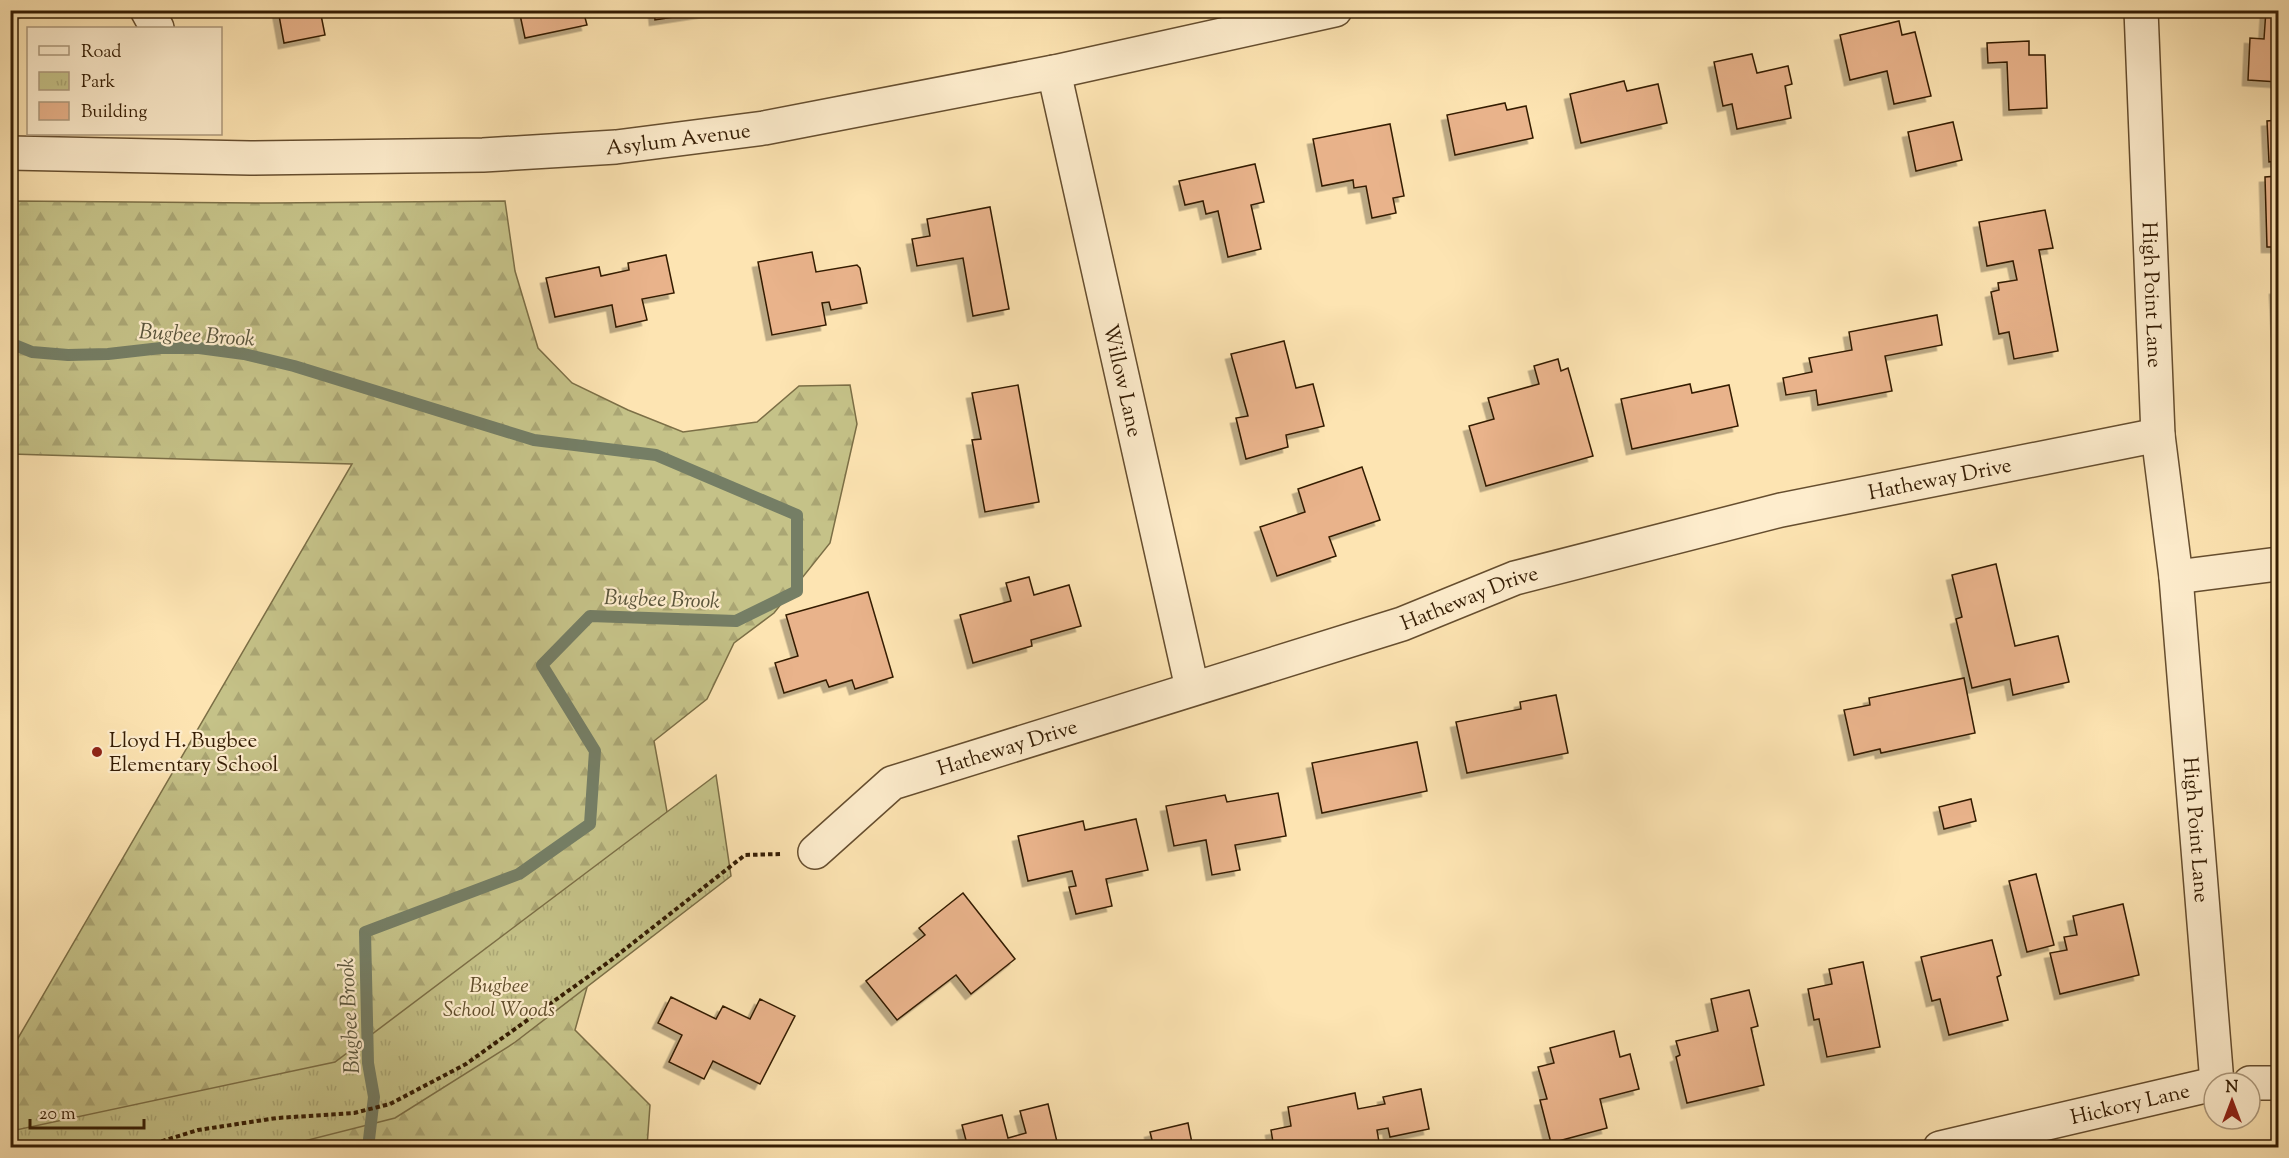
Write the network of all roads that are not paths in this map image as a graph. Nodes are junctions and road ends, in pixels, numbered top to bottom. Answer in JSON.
{"nodes":[{"id":1,"x":147,"y":10,"type":"edge"},
{"id":2,"x":1335,"y":10,"type":"edge"},
{"id":3,"x":2141,"y":10,"type":"edge"},
{"id":4,"x":156,"y":27,"type":"edge"},
{"id":5,"x":1054,"y":72,"type":"junction"},
{"id":6,"x":181,"y":145,"type":"edge"},
{"id":7,"x":10,"y":153,"type":"edge"},
{"id":8,"x":2158,"y":435,"type":"junction"},
{"id":9,"x":2278,"y":564,"type":"edge"},
{"id":10,"x":2176,"y":577,"type":"junction"},
{"id":11,"x":1192,"y":688,"type":"junction"},
{"id":12,"x":815,"y":852,"type":"road end"},
{"id":13,"x":2215,"y":1071,"type":"edge"},
{"id":14,"x":2262,"y":1083,"type":"edge"},
{"id":15,"x":2278,"y":1083,"type":"edge"},
{"id":16,"x":2202,"y":1086,"type":"edge"},
{"id":17,"x":1940,"y":1148,"type":"edge"}],
"edges":[{"from":1,"to":4,"type":"street"},
{"from":2,"to":5,"type":"street","name":"Asylum Avenue"},
{"from":3,"to":8,"type":"street","name":"High Point Lane"},
{"from":5,"to":6,"type":"street","name":"Asylum Avenue"},
{"from":5,"to":11,"type":"street","name":"Willow Lane"},
{"from":6,"to":7,"type":"street","name":"Asylum Avenue"},
{"from":8,"to":10,"type":"street","name":"High Point Lane"},
{"from":8,"to":11,"type":"street","name":"Hatheway Drive"},
{"from":9,"to":10,"type":"street"},
{"from":10,"to":13,"type":"street","name":"High Point Lane"},
{"from":11,"to":12,"type":"street","name":"Hatheway Drive"},
{"from":14,"to":15,"type":"street"},
{"from":16,"to":17,"type":"street","name":"Hickory Lane"}]}
